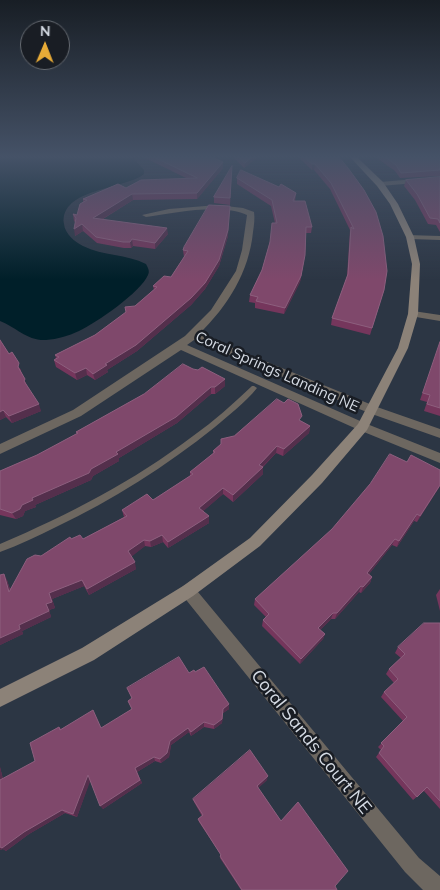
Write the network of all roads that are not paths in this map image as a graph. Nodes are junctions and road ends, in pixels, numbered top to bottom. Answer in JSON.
{"nodes":[{"id":1,"x":389,"y":198,"type":"edge"},
{"id":2,"x":146,"y":215,"type":"dead end"},
{"id":3,"x":410,"y":237,"type":"junction"},
{"id":4,"x":440,"y":238,"type":"edge"},
{"id":5,"x":413,"y":314,"type":"junction"},
{"id":6,"x":440,"y":318,"type":"edge"},
{"id":7,"x":194,"y":336,"type":"junction"},
{"id":8,"x":180,"y":346,"type":"junction"},
{"id":9,"x":254,"y":388,"type":"dead end"},
{"id":10,"x":373,"y":410,"type":"junction"},
{"id":11,"x":364,"y":427,"type":"junction"},
{"id":12,"x":440,"y":434,"type":"edge"},
{"id":13,"x":0,"y":449,"type":"edge"},
{"id":14,"x":440,"y":458,"type":"edge"},
{"id":15,"x":0,"y":548,"type":"edge"},
{"id":16,"x":188,"y":591,"type":"junction"},
{"id":17,"x":0,"y":698,"type":"edge"},
{"id":18,"x":439,"y":890,"type":"edge"}],
"edges":[{"from":1,"to":3,"type":"street"},
{"from":2,"to":7,"type":"street"},
{"from":3,"to":4,"type":"street"},
{"from":3,"to":5,"type":"street"},
{"from":5,"to":6,"type":"street"},
{"from":5,"to":10,"type":"street"},
{"from":7,"to":8,"type":"street","name":"Coral Springs Landing NE"},
{"from":7,"to":10,"type":"street","name":"Coral Springs Landing NE"},
{"from":8,"to":11,"type":"street","name":"Coral Springs Landing NE"},
{"from":8,"to":13,"type":"street"},
{"from":9,"to":15,"type":"lane"},
{"from":10,"to":11,"type":"street"},
{"from":10,"to":12,"type":"street","name":"Coral Springs Landing NE"},
{"from":11,"to":14,"type":"street","name":"Coral Springs Landing NE"},
{"from":11,"to":16,"type":"street"},
{"from":16,"to":17,"type":"street"},
{"from":16,"to":18,"type":"street","name":"Coral Sands Court NE"}]}
